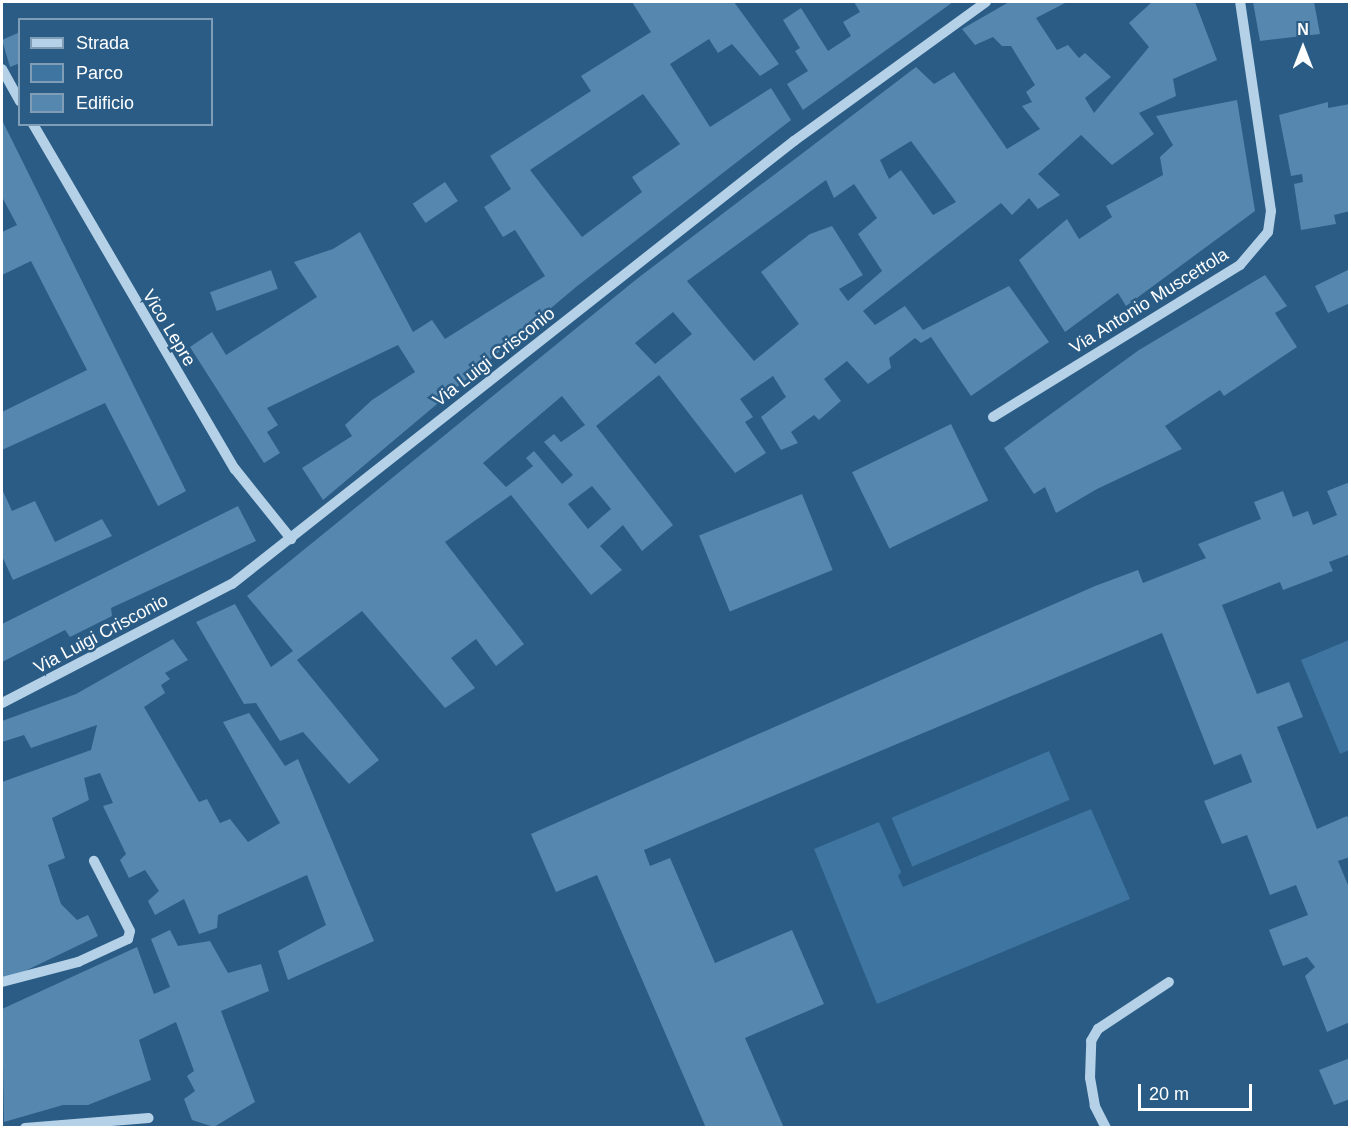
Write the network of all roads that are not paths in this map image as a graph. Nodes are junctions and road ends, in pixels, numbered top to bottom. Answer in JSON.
{"nodes":[{"id":1,"x":986,"y":2,"type":"edge"},
{"id":2,"x":1240,"y":2,"type":"edge"},
{"id":3,"x":2,"y":69,"type":"edge"},
{"id":4,"x":18,"y":97,"type":"edge"},
{"id":5,"x":34,"y":126,"type":"edge"},
{"id":6,"x":993,"y":417,"type":"dead end"},
{"id":7,"x":291,"y":539,"type":"junction"},
{"id":8,"x":2,"y":703,"type":"edge"},
{"id":9,"x":94,"y":861,"type":"dead end"},
{"id":10,"x":2,"y":982,"type":"edge"},
{"id":11,"x":1169,"y":982,"type":"dead end"},
{"id":12,"x":149,"y":1118,"type":"dead end"},
{"id":13,"x":25,"y":1128,"type":"edge"},
{"id":14,"x":1106,"y":1128,"type":"edge"}],
"edges":[{"from":1,"to":7,"type":"street","name":"Via Luigi Crisconio"},
{"from":2,"to":6,"type":"street","name":"Via Antonio Muscettola"},
{"from":3,"to":4,"type":"street"},
{"from":5,"to":7,"type":"street","name":"Vico Lepre"},
{"from":7,"to":8,"type":"street","name":"Via Luigi Crisconio"},
{"from":9,"to":10,"type":"street"},
{"from":11,"to":14,"type":"street"},
{"from":12,"to":13,"type":"street"}]}
